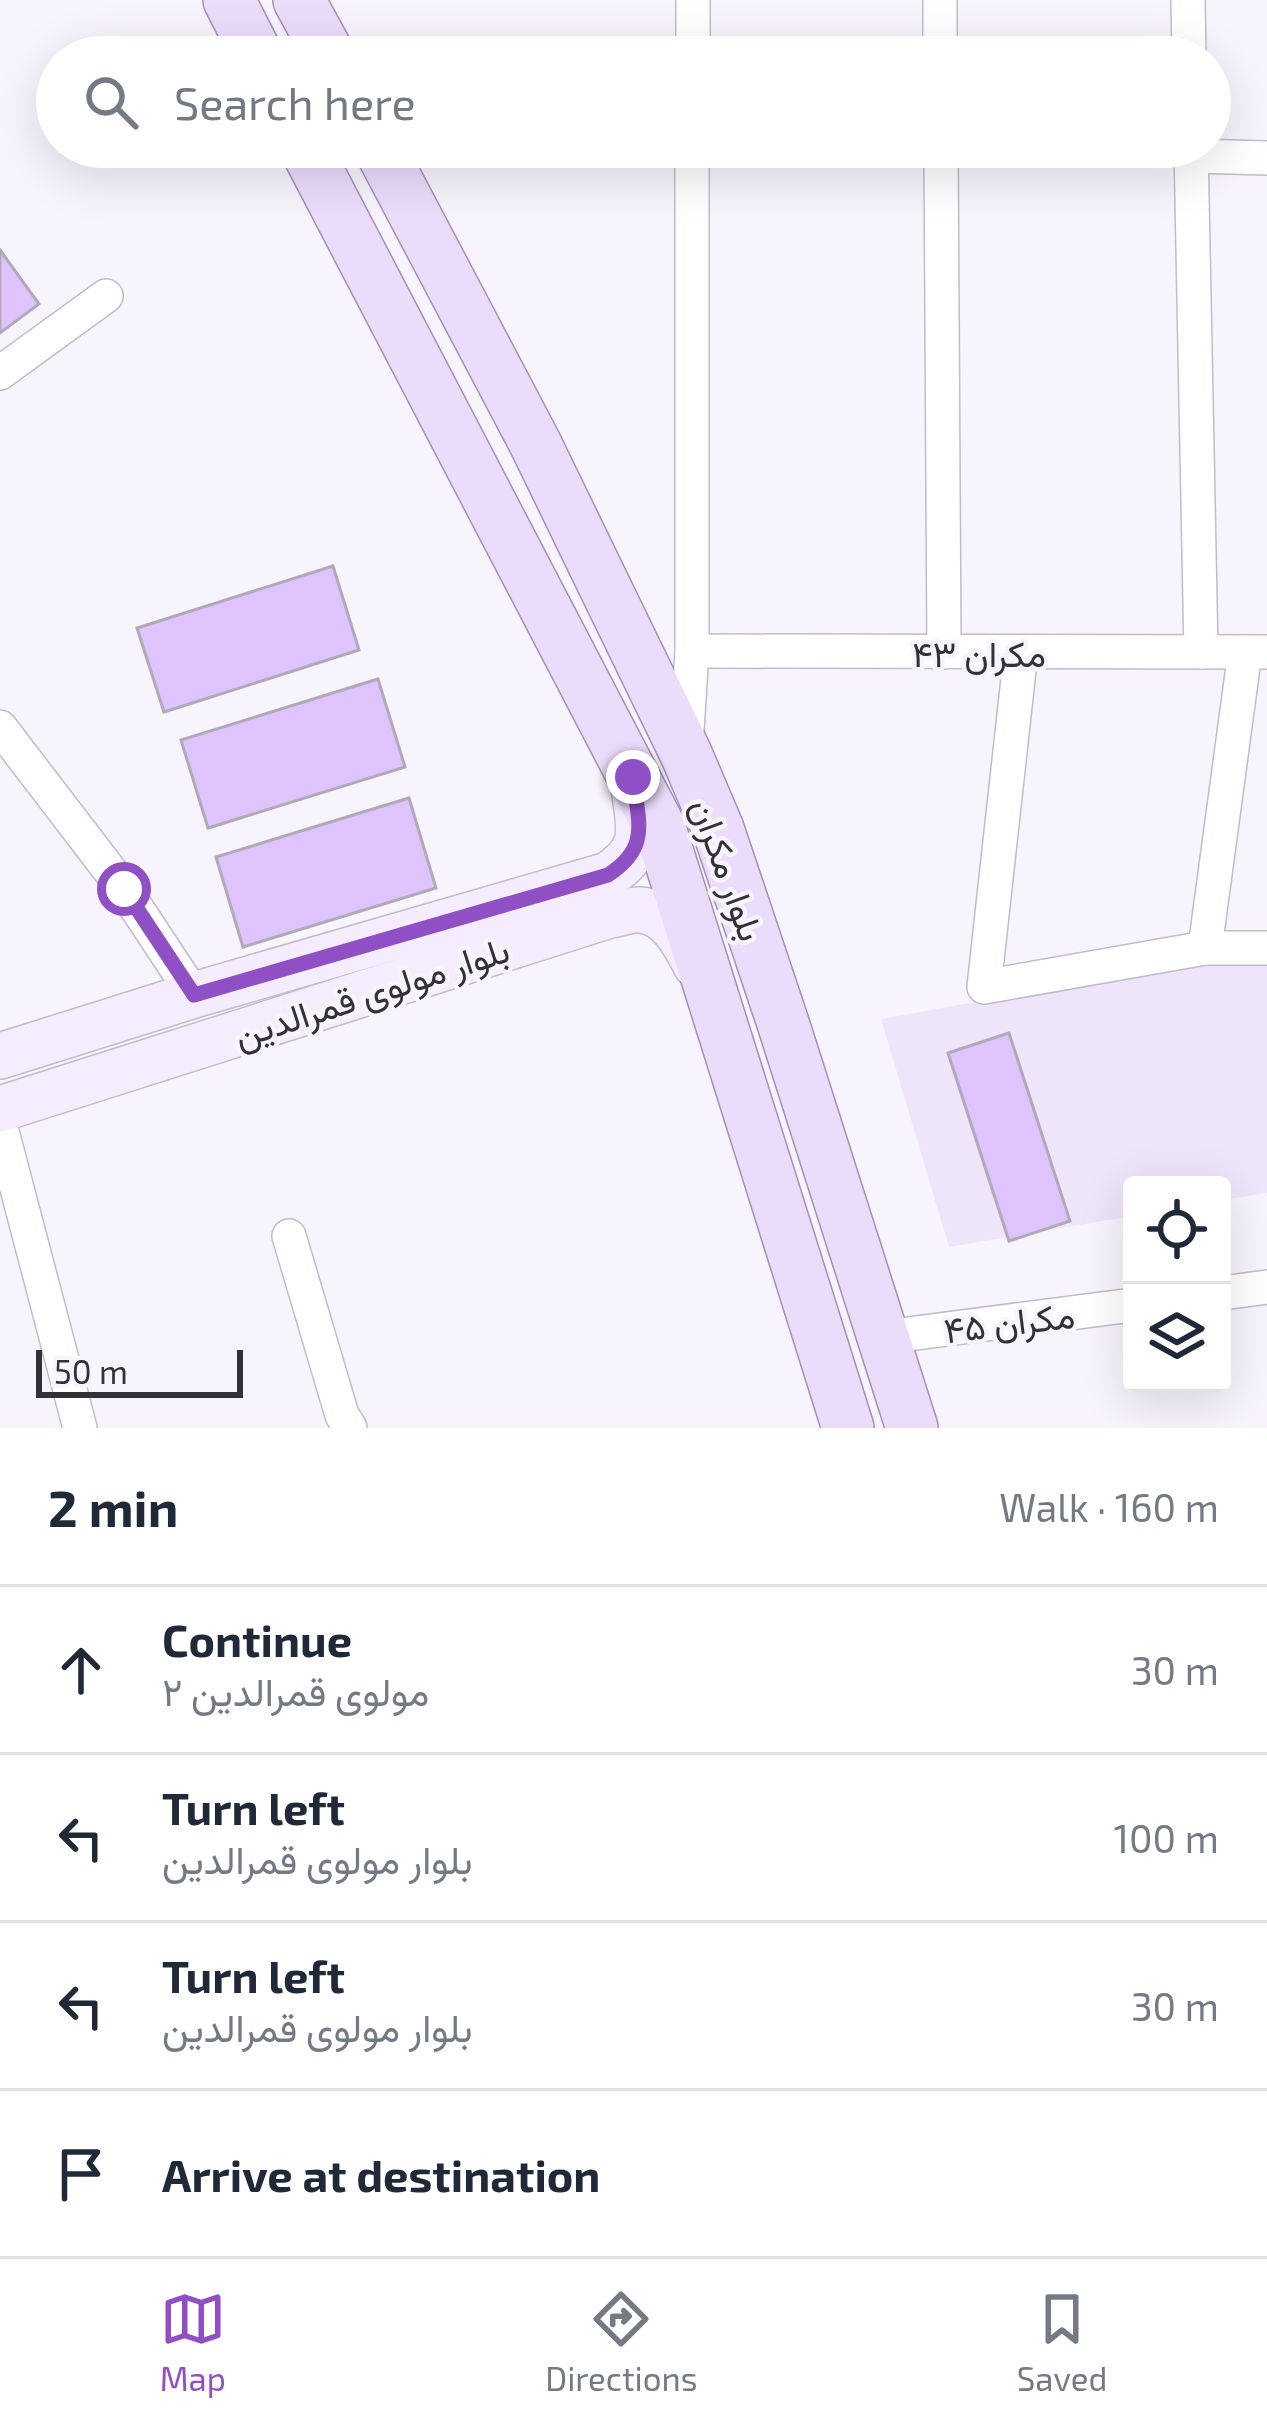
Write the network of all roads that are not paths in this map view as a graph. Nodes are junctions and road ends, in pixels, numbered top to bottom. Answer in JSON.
{"nodes":[{"id":1,"x":229,"y":0,"type":"edge"},
{"id":2,"x":299,"y":0,"type":"edge"},
{"id":3,"x":693,"y":0,"type":"edge"},
{"id":4,"x":940,"y":0,"type":"edge"},
{"id":5,"x":1188,"y":0,"type":"edge"},
{"id":6,"x":247,"y":36,"type":"edge"},
{"id":7,"x":319,"y":36,"type":"edge"},
{"id":8,"x":692,"y":36,"type":"edge"},
{"id":9,"x":940,"y":36,"type":"edge"},
{"id":10,"x":1189,"y":36,"type":"edge"},
{"id":11,"x":1231,"y":155,"type":"edge"},
{"id":12,"x":1267,"y":158,"type":"edge"},
{"id":13,"x":315,"y":168,"type":"edge"},
{"id":14,"x":390,"y":168,"type":"edge"},
{"id":15,"x":692,"y":168,"type":"edge"},
{"id":16,"x":941,"y":168,"type":"edge"},
{"id":17,"x":1191,"y":168,"type":"edge"},
{"id":18,"x":106,"y":296,"type":"dead end"},
{"id":19,"x":0,"y":373,"type":"edge"},
{"id":20,"x":692,"y":651,"type":"junction"},
{"id":21,"x":944,"y":652,"type":"junction"},
{"id":22,"x":1021,"y":652,"type":"junction"},
{"id":23,"x":1201,"y":652,"type":"junction"},
{"id":24,"x":1256,"y":652,"type":"edge"},
{"id":25,"x":0,"y":727,"type":"edge"},
{"id":26,"x":686,"y":754,"type":"junction"},
{"id":27,"x":633,"y":777,"type":"junction"},
{"id":28,"x":1205,"y":948,"type":"junction"},
{"id":29,"x":1267,"y":948,"type":"edge"},
{"id":30,"x":709,"y":987,"type":"junction"},
{"id":31,"x":194,"y":995,"type":"junction"},
{"id":32,"x":0,"y":1056,"type":"edge"},
{"id":33,"x":0,"y":1109,"type":"edge"},
{"id":34,"x":0,"y":1124,"type":"edge"},
{"id":35,"x":289,"y":1236,"type":"dead end"},
{"id":36,"x":1267,"y":1287,"type":"edge"},
{"id":37,"x":1231,"y":1292,"type":"edge"},
{"id":38,"x":1123,"y":1306,"type":"edge"},
{"id":39,"x":885,"y":1337,"type":"junction"},
{"id":40,"x":80,"y":1428,"type":"edge"},
{"id":41,"x":350,"y":1428,"type":"edge"},
{"id":42,"x":848,"y":1428,"type":"edge"},
{"id":43,"x":912,"y":1428,"type":"edge"}],
"edges":[{"from":1,"to":6,"type":"main road"},
{"from":2,"to":7,"type":"main road"},
{"from":3,"to":8,"type":"street"},
{"from":4,"to":9,"type":"street"},
{"from":5,"to":10,"type":"street"},
{"from":11,"to":12,"type":"street"},
{"from":13,"to":27,"type":"main road"},
{"from":14,"to":26,"type":"main road","name":"بلوار مکران"},
{"from":15,"to":20,"type":"street"},
{"from":16,"to":21,"type":"street"},
{"from":17,"to":23,"type":"street"},
{"from":18,"to":19,"type":"street"},
{"from":20,"to":21,"type":"street","name":"مکران ۴۳"},
{"from":20,"to":26,"type":"street"},
{"from":21,"to":22,"type":"street","name":"مکران ۴۳"},
{"from":22,"to":23,"type":"street","name":"مکران ۴۳"},
{"from":22,"to":28,"type":"street"},
{"from":23,"to":24,"type":"street","name":"مکران ۴۳"},
{"from":24,"to":28,"type":"street"},
{"from":25,"to":31,"type":"street"},
{"from":26,"to":39,"type":"main road","name":"بلوار مکران"},
{"from":27,"to":30,"type":"main road"},
{"from":27,"to":31,"type":"street","name":"بلوار مولوی قمرالدین"},
{"from":28,"to":29,"type":"street"},
{"from":30,"to":33,"type":"street","name":"بلوار مولوی قمرالدین"},
{"from":30,"to":42,"type":"main road"},
{"from":31,"to":32,"type":"street","name":"بلوار مولوی قمرالدین"},
{"from":34,"to":40,"type":"street"},
{"from":35,"to":41,"type":"street"},
{"from":36,"to":37,"type":"street"},
{"from":38,"to":39,"type":"street","name":"مکران ۴۵"},
{"from":39,"to":43,"type":"main road","name":"بلوار مکران"}]}
